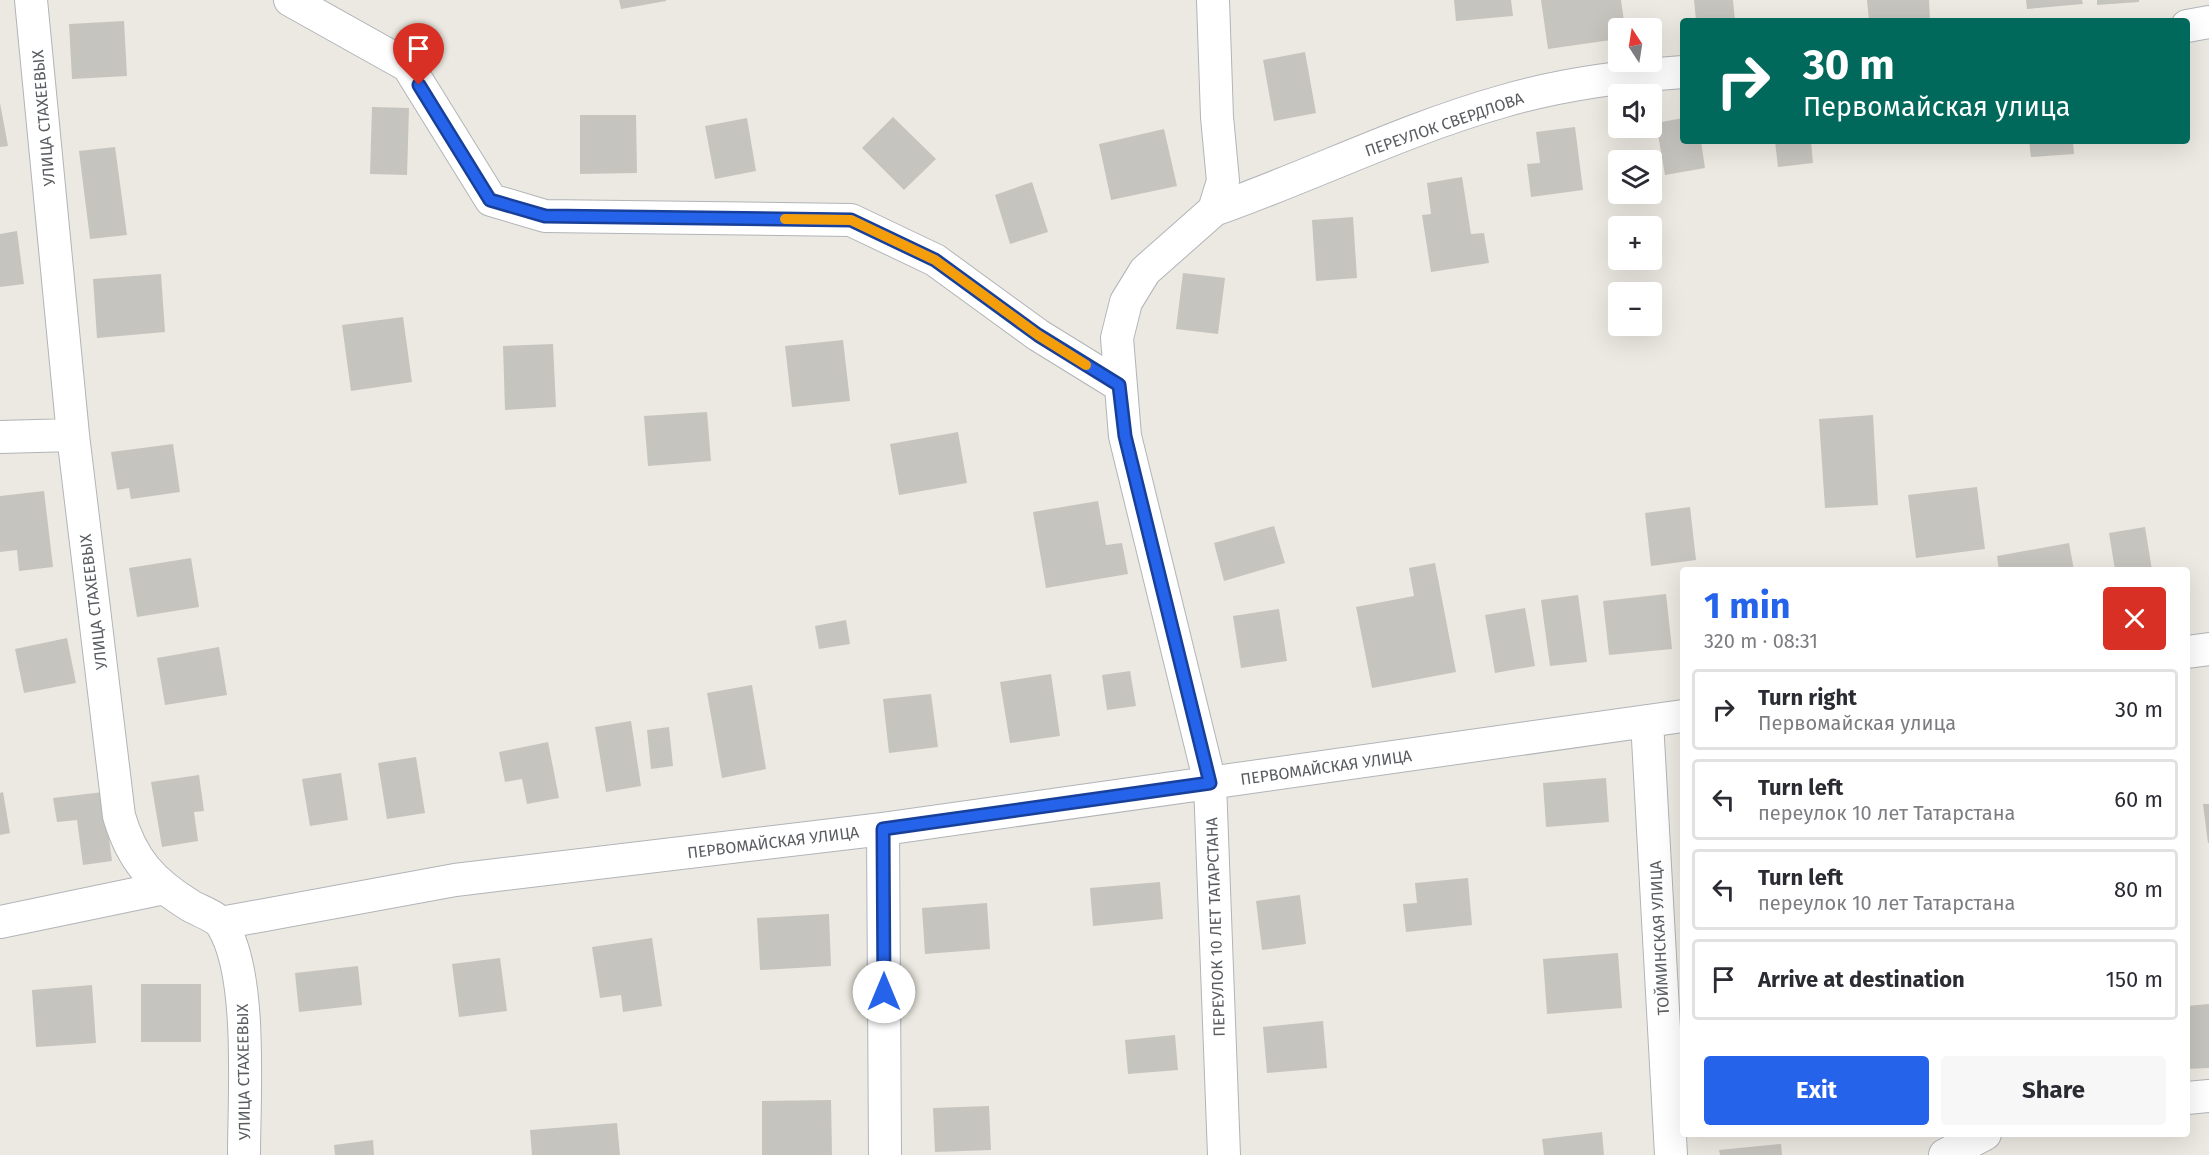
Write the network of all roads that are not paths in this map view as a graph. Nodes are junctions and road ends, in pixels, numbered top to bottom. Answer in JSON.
{"nodes":[{"id":1,"x":32,"y":0,"type":"edge"},
{"id":2,"x":290,"y":0,"type":"edge"},
{"id":3,"x":1213,"y":0,"type":"edge"},
{"id":4,"x":2209,"y":22,"type":"edge"},
{"id":5,"x":2190,"y":25,"type":"edge"},
{"id":6,"x":1680,"y":72,"type":"edge"},
{"id":7,"x":1214,"y":210,"type":"junction"},
{"id":8,"x":1119,"y":385,"type":"junction"},
{"id":9,"x":73,"y":435,"type":"junction"},
{"id":10,"x":0,"y":437,"type":"edge"},
{"id":11,"x":2209,"y":649,"type":"edge"},
{"id":12,"x":2190,"y":652,"type":"edge"},
{"id":13,"x":1680,"y":716,"type":"edge"},
{"id":14,"x":1647,"y":721,"type":"junction"},
{"id":15,"x":1210,"y":783,"type":"junction"},
{"id":16,"x":883,"y":829,"type":"junction"},
{"id":17,"x":164,"y":888,"type":"junction"},
{"id":18,"x":0,"y":922,"type":"edge"},
{"id":19,"x":221,"y":923,"type":"junction"},
{"id":20,"x":2209,"y":1096,"type":"edge"},
{"id":21,"x":2190,"y":1098,"type":"edge"},
{"id":22,"x":1979,"y":1137,"type":"edge"},
{"id":23,"x":244,"y":1155,"type":"edge"},
{"id":24,"x":885,"y":1155,"type":"edge"},
{"id":25,"x":1224,"y":1155,"type":"edge"},
{"id":26,"x":1671,"y":1155,"type":"edge"},
{"id":27,"x":1945,"y":1155,"type":"edge"}],
"edges":[{"from":1,"to":9,"type":"street","name":"УЛИЦА СТАХЕЕВЫХ"},
{"from":2,"to":8,"type":"street"},
{"from":3,"to":7,"type":"street"},
{"from":4,"to":5,"type":"street"},
{"from":6,"to":7,"type":"street","name":"ПЕРЕУЛОК СВЕРДЛОВА"},
{"from":7,"to":8,"type":"street","name":"ПЕРЕУЛОК 10 ЛЕТ ТАТАРСТАНА"},
{"from":8,"to":15,"type":"street","name":"ПЕРЕУЛОК 10 ЛЕТ ТАТАРСТАНА"},
{"from":9,"to":10,"type":"street"},
{"from":9,"to":17,"type":"street","name":"УЛИЦА СТАХЕЕВЫХ"},
{"from":11,"to":12,"type":"street"},
{"from":13,"to":14,"type":"street","name":"ПЕРВОМАЙСКАЯ УЛИЦА"},
{"from":14,"to":15,"type":"street","name":"ПЕРВОМАЙСКАЯ УЛИЦА"},
{"from":14,"to":26,"type":"street","name":"ТОЙМИНСКАЯ УЛИЦА"},
{"from":15,"to":16,"type":"street","name":"ПЕРВОМАЙСКАЯ УЛИЦА"},
{"from":15,"to":25,"type":"street","name":"ПЕРЕУЛОК 10 ЛЕТ ТАТАРСТАНА"},
{"from":16,"to":19,"type":"street","name":"ПЕРВОМАЙСКАЯ УЛИЦА"},
{"from":16,"to":24,"type":"street"},
{"from":17,"to":18,"type":"street"},
{"from":17,"to":19,"type":"street","name":"УЛИЦА СТАХЕЕВЫХ"},
{"from":19,"to":23,"type":"street","name":"УЛИЦА СТАХЕЕВЫХ"},
{"from":20,"to":21,"type":"street"},
{"from":22,"to":27,"type":"street"}]}
